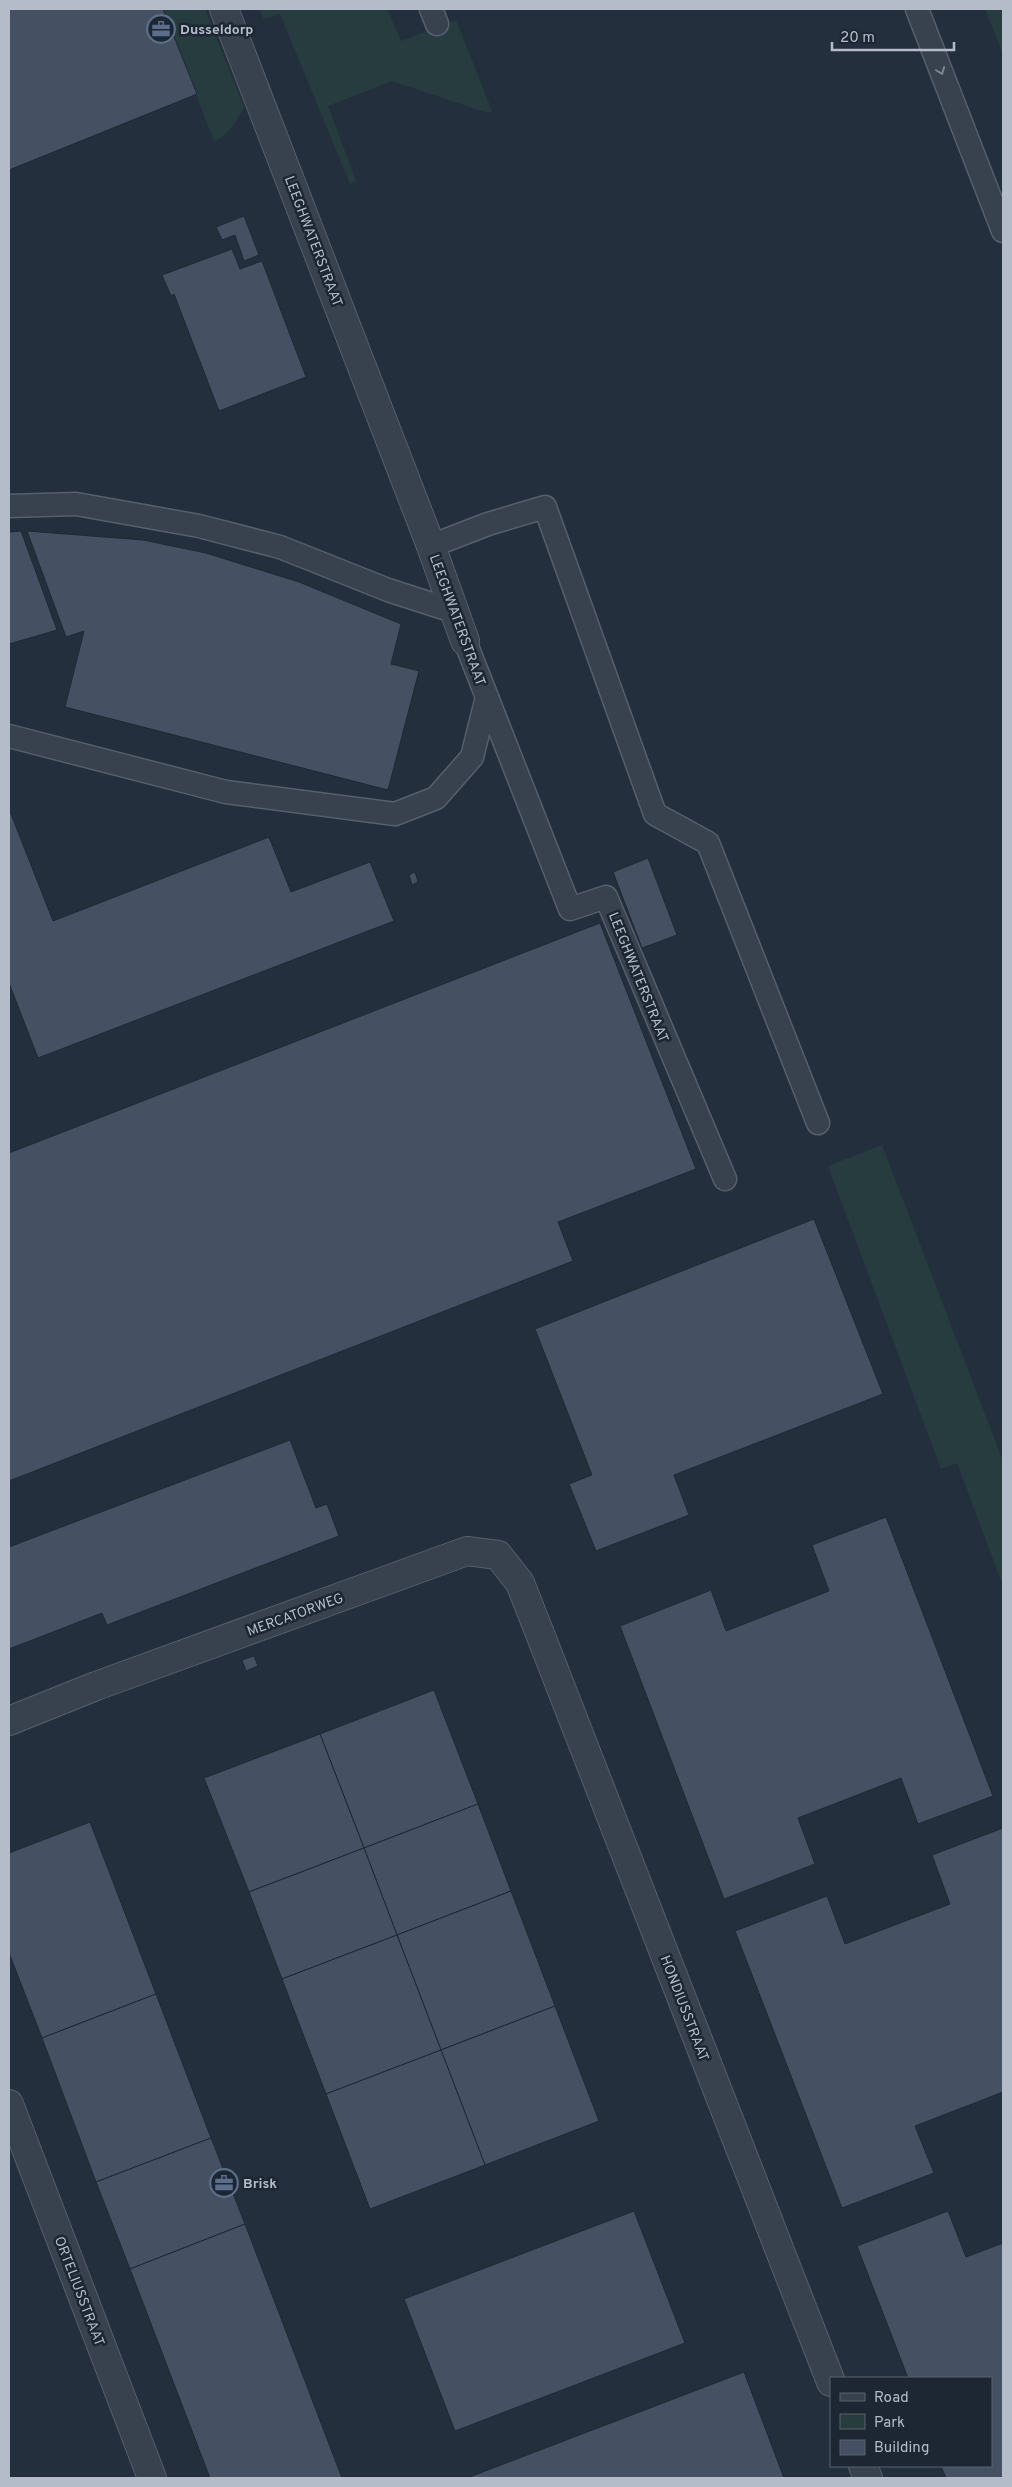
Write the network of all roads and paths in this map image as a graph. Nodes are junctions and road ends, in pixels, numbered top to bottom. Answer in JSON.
{"nodes":[{"id":1,"x":224,"y":9,"type":"edge"},
{"id":2,"x":917,"y":9,"type":"edge"},
{"id":3,"x":1003,"y":231,"type":"edge"},
{"id":4,"x":9,"y":506,"type":"edge"},
{"id":5,"x":431,"y":546,"type":"junction"},
{"id":6,"x":456,"y":612,"type":"junction"},
{"id":7,"x":465,"y":641,"type":"joint"},
{"id":8,"x":487,"y":697,"type":"junction"},
{"id":9,"x":9,"y":736,"type":"edge"},
{"id":10,"x":818,"y":1123,"type":"dead end"},
{"id":11,"x":725,"y":1179,"type":"dead end"},
{"id":12,"x":540,"y":1634,"type":"joint"},
{"id":13,"x":9,"y":1721,"type":"edge"},
{"id":14,"x":9,"y":2104,"type":"edge"},
{"id":15,"x":830,"y":2379,"type":"edge"},
{"id":16,"x":152,"y":2478,"type":"edge"}],
"edges":[{"from":1,"to":5,"type":"street","name":"LEEGHWATERSTRAAT"},
{"from":2,"to":3,"type":"lane","one_way":true},
{"from":4,"to":6,"type":"lane"},
{"from":5,"to":6,"type":"street","name":"LEEGHWATERSTRAAT"},
{"from":5,"to":10,"type":"lane"},
{"from":6,"to":7,"type":"street","name":"LEEGHWATERSTRAAT"},
{"from":7,"to":8,"type":"lane","name":"LEEGHWATERSTRAAT"},
{"from":8,"to":9,"type":"lane"},
{"from":8,"to":11,"type":"lane","name":"LEEGHWATERSTRAAT"},
{"from":12,"to":13,"type":"street","name":"MERCATORWEG"},
{"from":12,"to":15,"type":"street","name":"HONDIUSSTRAAT"},
{"from":14,"to":16,"type":"street","name":"ORTELIUSSTRAAT"}]}
